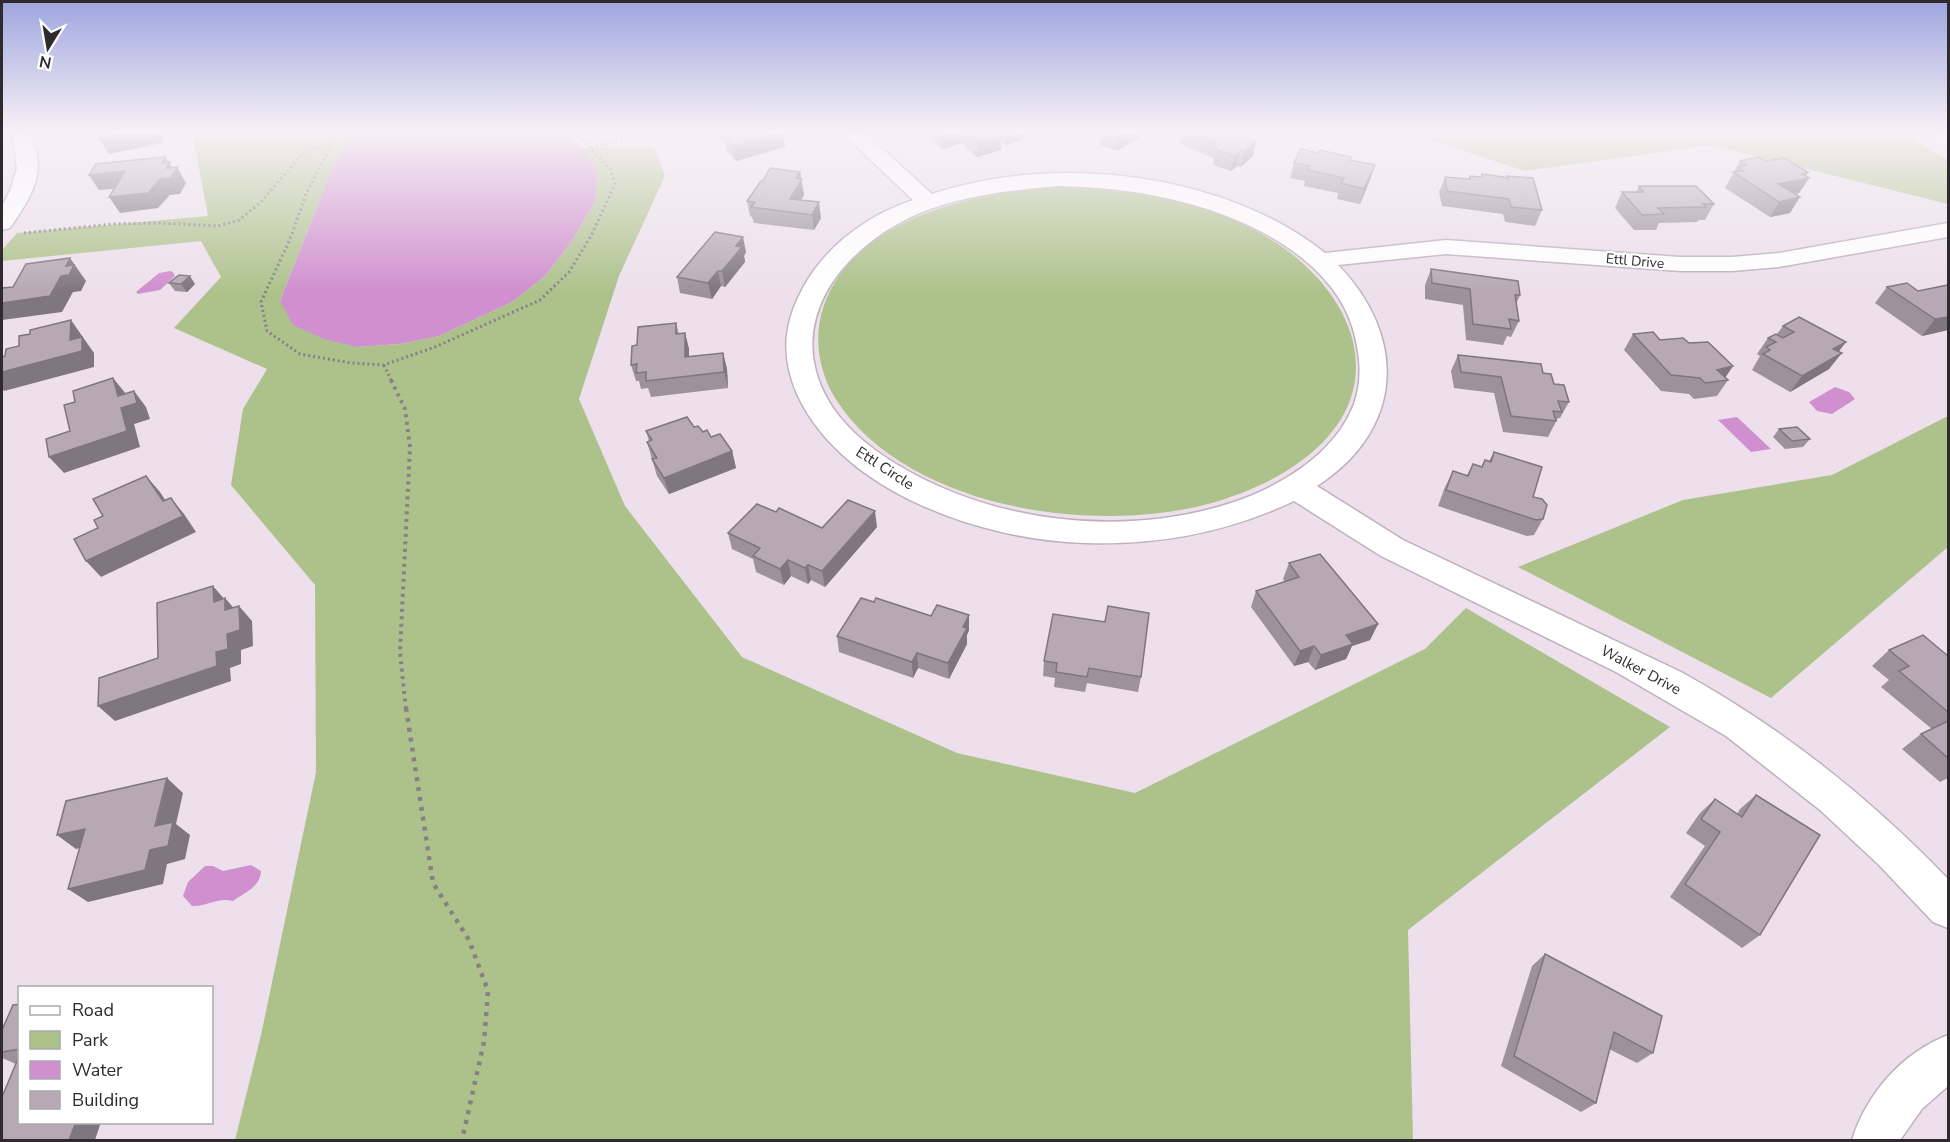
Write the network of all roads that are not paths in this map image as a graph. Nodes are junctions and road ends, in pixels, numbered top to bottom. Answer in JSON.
{"nodes":[{"id":1,"x":24,"y":185,"type":"edge"},
{"id":2,"x":910,"y":185,"type":"edge"},
{"id":3,"x":999,"y":185,"type":"edge"},
{"id":4,"x":1141,"y":185,"type":"edge"},
{"id":5,"x":928,"y":202,"type":"junction"},
{"id":6,"x":2,"y":223,"type":"edge"},
{"id":7,"x":1948,"y":230,"type":"edge"},
{"id":8,"x":1321,"y":262,"type":"junction"},
{"id":9,"x":1296,"y":487,"type":"junction"},
{"id":10,"x":1948,"y":908,"type":"edge"},
{"id":11,"x":1948,"y":1058,"type":"edge"},
{"id":12,"x":1876,"y":1140,"type":"edge"}],
"edges":[{"from":1,"to":6,"type":"street"},
{"from":2,"to":5,"type":"street"},
{"from":3,"to":5,"type":"street","name":"Ettl Circle"},
{"from":4,"to":8,"type":"street","name":"Ettl Circle"},
{"from":5,"to":9,"type":"street","name":"Ettl Circle"},
{"from":7,"to":8,"type":"street","name":"Ettl Drive"},
{"from":8,"to":9,"type":"street","name":"Ettl Circle"},
{"from":9,"to":10,"type":"street","name":"Walker Drive"},
{"from":11,"to":12,"type":"street"}]}
